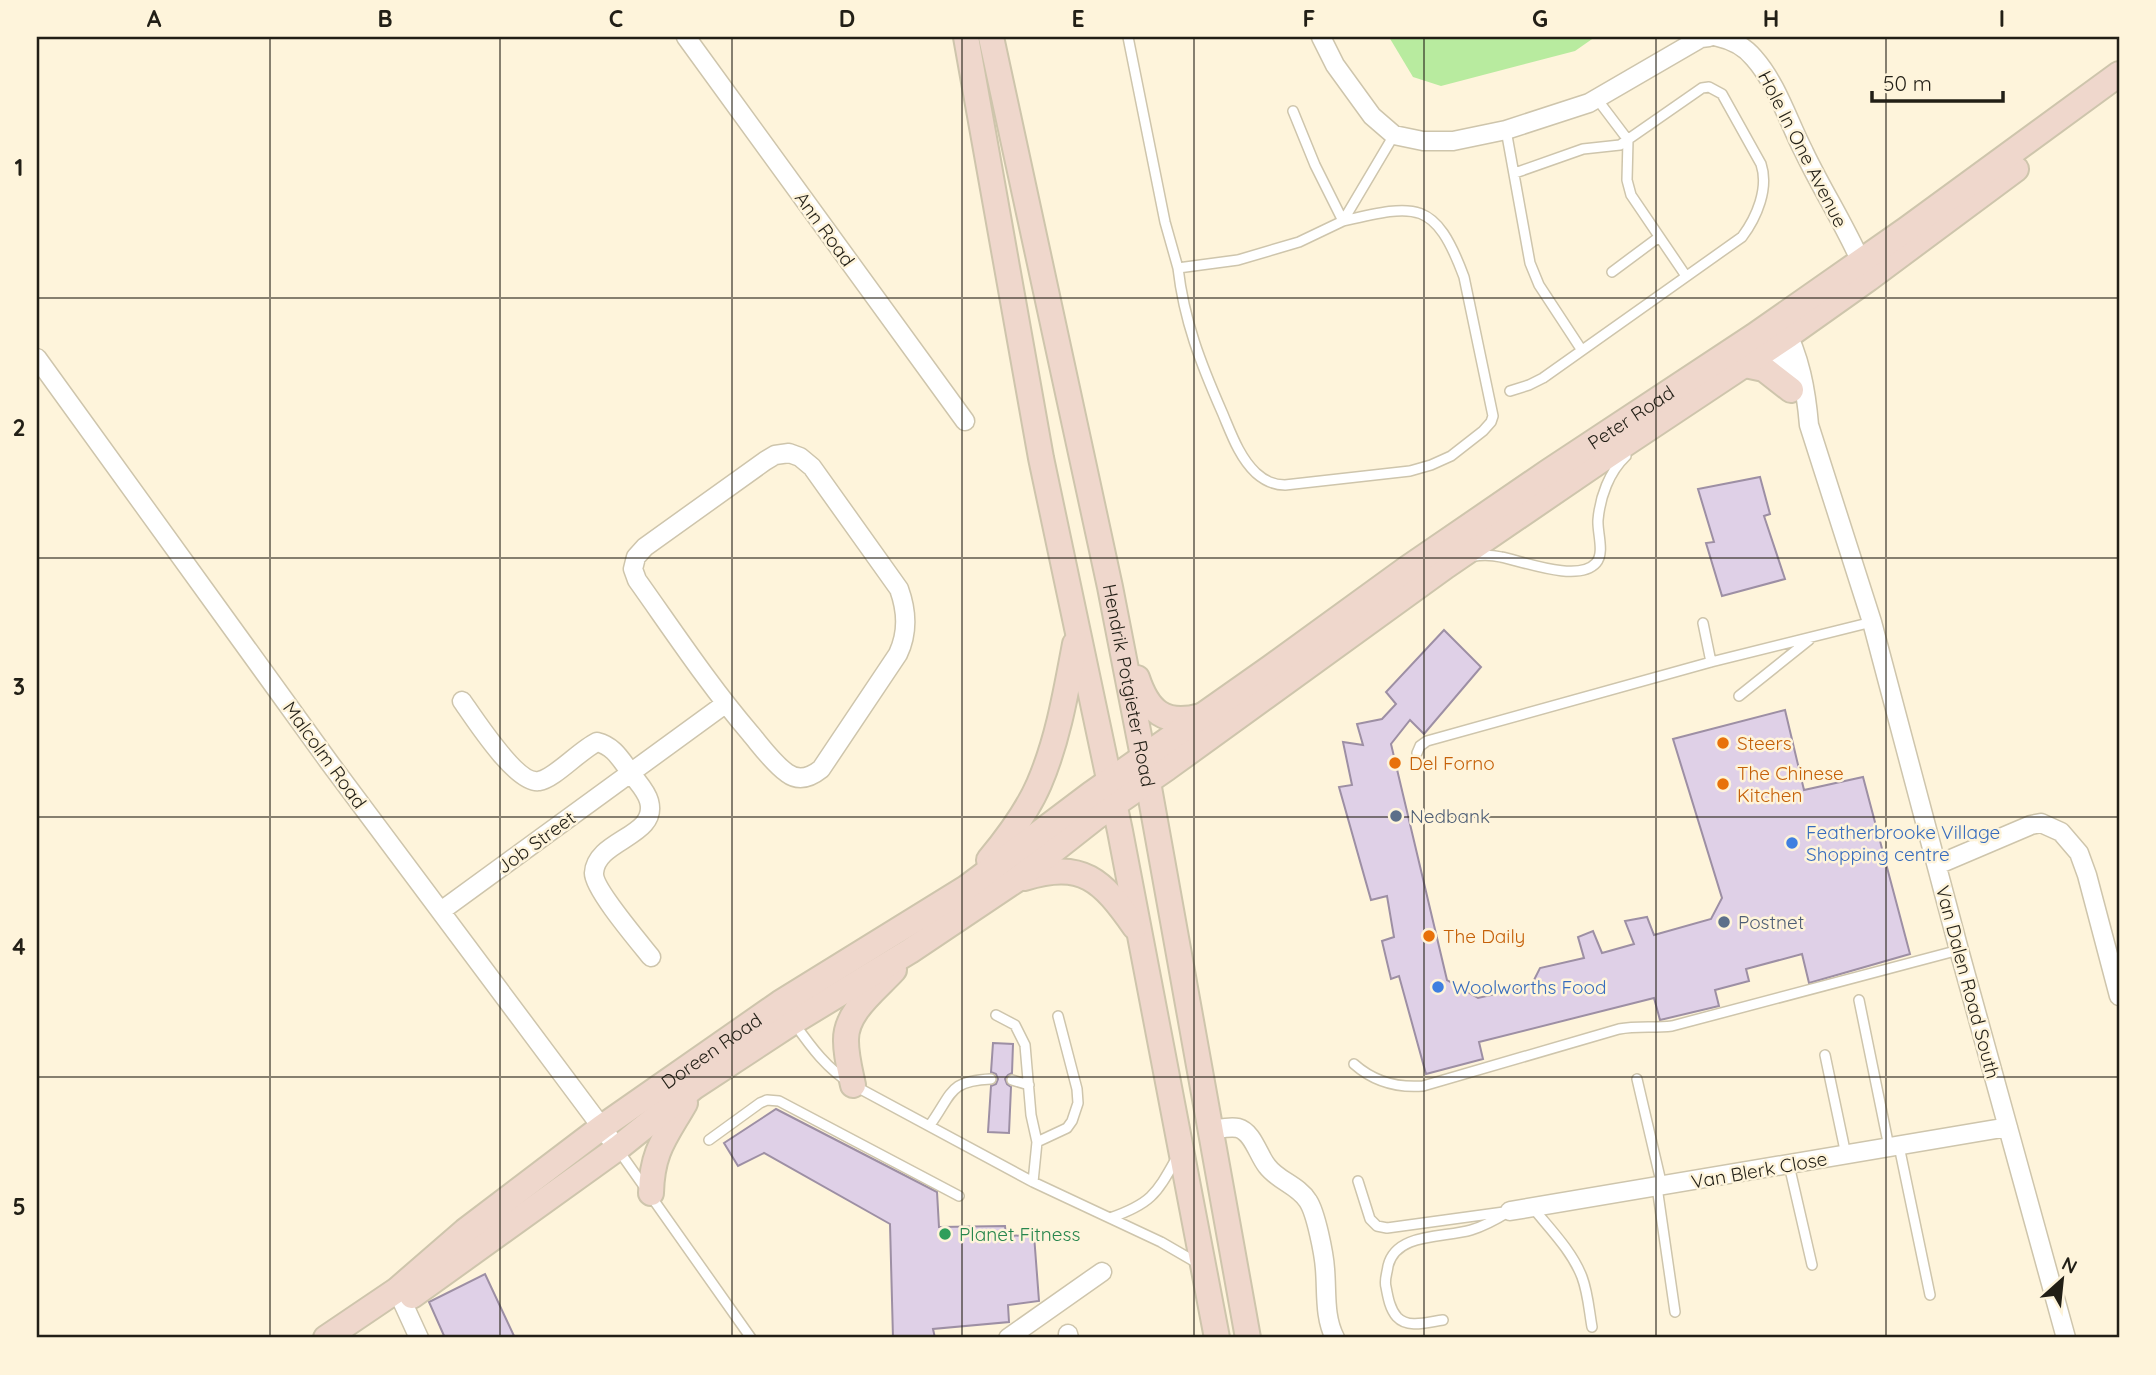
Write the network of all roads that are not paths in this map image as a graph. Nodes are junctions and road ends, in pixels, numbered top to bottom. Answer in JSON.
{"nodes":[{"id":1,"x":686,"y":37,"type":"edge"},
{"id":2,"x":966,"y":37,"type":"edge"},
{"id":3,"x":991,"y":37,"type":"edge"},
{"id":4,"x":1128,"y":37,"type":"edge"},
{"id":5,"x":1321,"y":37,"type":"edge"},
{"id":6,"x":1709,"y":37,"type":"edge"},
{"id":7,"x":1718,"y":37,"type":"edge"},
{"id":8,"x":2119,"y":74,"type":"edge"},
{"id":9,"x":2119,"y":95,"type":"edge"},
{"id":10,"x":1597,"y":99,"type":"junction"},
{"id":11,"x":1293,"y":111,"type":"dead end"},
{"id":12,"x":1506,"y":130,"type":"junction"},
{"id":13,"x":1394,"y":135,"type":"junction"},
{"id":14,"x":1628,"y":140,"type":"junction"},
{"id":15,"x":1515,"y":173,"type":"junction"},
{"id":16,"x":1343,"y":221,"type":"junction"},
{"id":17,"x":1659,"y":237,"type":"junction"},
{"id":18,"x":1178,"y":268,"type":"junction"},
{"id":19,"x":1865,"y":270,"type":"junction"},
{"id":20,"x":1612,"y":272,"type":"dead end"},
{"id":21,"x":1686,"y":276,"type":"junction"},
{"id":22,"x":1776,"y":332,"type":"junction"},
{"id":23,"x":1581,"y":349,"type":"junction"},
{"id":24,"x":37,"y":358,"type":"edge"},
{"id":25,"x":1745,"y":365,"type":"junction"},
{"id":26,"x":1791,"y":390,"type":"junction"},
{"id":27,"x":1510,"y":391,"type":"dead end"},
{"id":28,"x":965,"y":421,"type":"dead end"},
{"id":29,"x":1656,"y":424,"type":"junction"},
{"id":30,"x":1809,"y":425,"type":"junction"},
{"id":31,"x":1458,"y":558,"type":"junction"},
{"id":32,"x":1110,"y":587,"type":"junction"},
{"id":33,"x":1872,"y":622,"type":"junction"},
{"id":34,"x":1703,"y":623,"type":"dead end"},
{"id":35,"x":1077,"y":631,"type":"junction"},
{"id":36,"x":1813,"y":636,"type":"junction"},
{"id":37,"x":1711,"y":662,"type":"junction"},
{"id":38,"x":1740,"y":696,"type":"dead end"},
{"id":39,"x":462,"y":701,"type":"dead end"},
{"id":40,"x":725,"y":704,"type":"junction"},
{"id":41,"x":1204,"y":715,"type":"junction"},
{"id":42,"x":1417,"y":753,"type":"dead end"},
{"id":43,"x":1145,"y":770,"type":"junction"},
{"id":44,"x":632,"y":774,"type":"junction"},
{"id":45,"x":1112,"y":793,"type":"junction"},
{"id":46,"x":1937,"y":865,"type":"junction"},
{"id":47,"x":1016,"y":880,"type":"junction"},
{"id":48,"x":966,"y":888,"type":"junction"},
{"id":49,"x":441,"y":911,"type":"junction"},
{"id":50,"x":1139,"y":933,"type":"junction"},
{"id":51,"x":1959,"y":950,"type":"junction"},
{"id":52,"x":910,"y":951,"type":"junction"},
{"id":53,"x":651,"y":957,"type":"dead end"},
{"id":54,"x":2119,"y":996,"type":"edge"},
{"id":55,"x":1859,"y":1000,"type":"dead end"},
{"id":56,"x":786,"y":1012,"type":"junction"},
{"id":57,"x":996,"y":1015,"type":"dead end"},
{"id":58,"x":1058,"y":1016,"type":"dead end"},
{"id":59,"x":1825,"y":1055,"type":"dead end"},
{"id":60,"x":1354,"y":1064,"type":"dead end"},
{"id":61,"x":991,"y":1079,"type":"dead end"},
{"id":62,"x":1637,"y":1079,"type":"dead end"},
{"id":63,"x":1012,"y":1080,"type":"dead end"},
{"id":64,"x":853,"y":1085,"type":"junction"},
{"id":65,"x":1029,"y":1085,"type":"junction"},
{"id":66,"x":694,"y":1087,"type":"junction"},
{"id":67,"x":930,"y":1125,"type":"junction"},
{"id":68,"x":602,"y":1127,"type":"junction"},
{"id":69,"x":2008,"y":1127,"type":"junction"},
{"id":70,"x":1211,"y":1130,"type":"junction"},
{"id":71,"x":709,"y":1140,"type":"dead end"},
{"id":72,"x":1037,"y":1142,"type":"junction"},
{"id":73,"x":1894,"y":1147,"type":"junction"},
{"id":74,"x":618,"y":1148,"type":"junction"},
{"id":75,"x":1181,"y":1149,"type":"junction"},
{"id":76,"x":1846,"y":1155,"type":"junction"},
{"id":77,"x":1789,"y":1165,"type":"junction"},
{"id":78,"x":1358,"y":1181,"type":"dead end"},
{"id":79,"x":1034,"y":1182,"type":"junction"},
{"id":80,"x":1659,"y":1187,"type":"junction"},
{"id":81,"x":651,"y":1194,"type":"junction"},
{"id":82,"x":959,"y":1196,"type":"dead end"},
{"id":83,"x":1534,"y":1208,"type":"junction"},
{"id":84,"x":1510,"y":1211,"type":"junction"},
{"id":85,"x":1110,"y":1218,"type":"junction"},
{"id":86,"x":1812,"y":1265,"type":"dead end"},
{"id":87,"x":1203,"y":1267,"type":"junction"},
{"id":88,"x":1102,"y":1272,"type":"dead end"},
{"id":89,"x":1930,"y":1295,"type":"dead end"},
{"id":90,"x":400,"y":1296,"type":"junction"},
{"id":91,"x":1675,"y":1312,"type":"dead end"},
{"id":92,"x":1443,"y":1320,"type":"dead end"},
{"id":93,"x":1592,"y":1327,"type":"dead end"},
{"id":94,"x":326,"y":1338,"type":"edge"},
{"id":95,"x":351,"y":1338,"type":"edge"},
{"id":96,"x":419,"y":1338,"type":"edge"},
{"id":97,"x":751,"y":1338,"type":"edge"},
{"id":98,"x":1009,"y":1338,"type":"edge"},
{"id":99,"x":1217,"y":1338,"type":"edge"},
{"id":100,"x":1248,"y":1338,"type":"edge"},
{"id":101,"x":1335,"y":1338,"type":"edge"},
{"id":102,"x":2066,"y":1338,"type":"edge"}],
"edges":[{"from":1,"to":28,"type":"street","name":"Ann Road"},
{"from":2,"to":35,"type":"main road","name":"Hendrik Potgieter Road"},
{"from":3,"to":32,"type":"main road","name":"Hendrik Potgieter Road"},
{"from":4,"to":18,"type":"lane"},
{"from":5,"to":13,"type":"street"},
{"from":6,"to":10,"type":"street"},
{"from":7,"to":19,"type":"street","name":"Hole In One Avenue"},
{"from":8,"to":19,"type":"main road","name":"Peter Road"},
{"from":9,"to":19,"type":"main road","name":"Peter Road"},
{"from":10,"to":12,"type":"street"},
{"from":10,"to":14,"type":"lane"},
{"from":11,"to":16,"type":"lane"},
{"from":12,"to":13,"type":"street"},
{"from":12,"to":15,"type":"lane"},
{"from":13,"to":16,"type":"lane"},
{"from":14,"to":15,"type":"lane"},
{"from":14,"to":17,"type":"lane"},
{"from":14,"to":21,"type":"lane"},
{"from":15,"to":23,"type":"lane"},
{"from":16,"to":18,"type":"lane"},
{"from":16,"to":18,"type":"lane"},
{"from":17,"to":20,"type":"lane"},
{"from":17,"to":21,"type":"lane"},
{"from":19,"to":22,"type":"main road","name":"Peter Road"},
{"from":21,"to":23,"type":"lane"},
{"from":22,"to":25,"type":"main road","name":"Peter Road"},
{"from":22,"to":26,"type":"street","name":"Van Dalen Road South"},
{"from":22,"to":30,"type":"street","name":"Van Dalen Road South"},
{"from":22,"to":41,"type":"main road","name":"Peter Road"},
{"from":23,"to":27,"type":"lane"},
{"from":24,"to":49,"type":"street","name":"Malcolm Road"},
{"from":25,"to":26,"type":"main road"},
{"from":25,"to":29,"type":"main road","name":"Peter Road"},
{"from":26,"to":30,"type":"street","name":"Van Dalen Road South"},
{"from":29,"to":31,"type":"main road","name":"Peter Road"},
{"from":29,"to":31,"type":"lane"},
{"from":30,"to":33,"type":"street","name":"Van Dalen Road South"},
{"from":31,"to":43,"type":"main road","name":"Peter Road"},
{"from":32,"to":41,"type":"main road"},
{"from":32,"to":43,"type":"main road","name":"Hendrik Potgieter Road"},
{"from":33,"to":36,"type":"lane"},
{"from":33,"to":46,"type":"street","name":"Van Dalen Road South"},
{"from":34,"to":37,"type":"lane"},
{"from":35,"to":45,"type":"main road","name":"Hendrik Potgieter Road"},
{"from":35,"to":48,"type":"main road"},
{"from":36,"to":37,"type":"lane"},
{"from":36,"to":38,"type":"lane"},
{"from":37,"to":42,"type":"lane"},
{"from":39,"to":44,"type":"street"},
{"from":40,"to":40,"type":"street"},
{"from":40,"to":44,"type":"street","name":"Job Street"},
{"from":41,"to":43,"type":"main road","name":"Peter Road"},
{"from":43,"to":45,"type":"main road"},
{"from":43,"to":70,"type":"main road","name":"Hendrik Potgieter Road"},
{"from":44,"to":49,"type":"street","name":"Job Street"},
{"from":44,"to":53,"type":"street"},
{"from":45,"to":47,"type":"main road","name":"Doreen Road"},
{"from":45,"to":48,"type":"main road","name":"Doreen Road"},
{"from":45,"to":50,"type":"main road","name":"Hendrik Potgieter Road"},
{"from":46,"to":51,"type":"street","name":"Van Dalen Road South"},
{"from":46,"to":54,"type":"street"},
{"from":47,"to":50,"type":"main road"},
{"from":47,"to":52,"type":"main road","name":"Doreen Road"},
{"from":48,"to":56,"type":"main road","name":"Doreen Road"},
{"from":49,"to":68,"type":"street","name":"Malcolm Road"},
{"from":50,"to":75,"type":"main road","name":"Hendrik Potgieter Road"},
{"from":51,"to":60,"type":"lane"},
{"from":51,"to":69,"type":"street","name":"Van Dalen Road South"},
{"from":52,"to":56,"type":"main road","name":"Doreen Road"},
{"from":52,"to":64,"type":"main road"},
{"from":55,"to":73,"type":"lane"},
{"from":56,"to":64,"type":"lane"},
{"from":56,"to":66,"type":"main road","name":"Doreen Road"},
{"from":56,"to":68,"type":"main road","name":"Doreen Road"},
{"from":57,"to":65,"type":"lane"},
{"from":58,"to":72,"type":"lane"},
{"from":59,"to":76,"type":"lane"},
{"from":61,"to":67,"type":"lane"},
{"from":62,"to":80,"type":"lane"},
{"from":63,"to":65,"type":"lane"},
{"from":64,"to":67,"type":"lane"},
{"from":65,"to":72,"type":"lane"},
{"from":66,"to":74,"type":"main road","name":"Doreen Road"},
{"from":66,"to":81,"type":"main road"},
{"from":67,"to":79,"type":"lane"},
{"from":68,"to":74,"type":"street","name":"Malcolm Road"},
{"from":68,"to":90,"type":"main road","name":"Doreen Road"},
{"from":69,"to":73,"type":"street","name":"Van Blerk Close"},
{"from":69,"to":102,"type":"street","name":"Van Dalen Road South"},
{"from":70,"to":100,"type":"main road","name":"Hendrik Potgieter Road"},
{"from":70,"to":101,"type":"street"},
{"from":71,"to":82,"type":"lane"},
{"from":72,"to":79,"type":"lane"},
{"from":73,"to":76,"type":"street","name":"Van Blerk Close"},
{"from":73,"to":89,"type":"lane"},
{"from":74,"to":81,"type":"lane"},
{"from":74,"to":90,"type":"main road","name":"Doreen Road"},
{"from":75,"to":85,"type":"lane"},
{"from":75,"to":87,"type":"main road","name":"Hendrik Potgieter Road"},
{"from":76,"to":77,"type":"street","name":"Van Blerk Close"},
{"from":77,"to":80,"type":"street","name":"Van Blerk Close"},
{"from":77,"to":86,"type":"lane"},
{"from":78,"to":84,"type":"lane"},
{"from":79,"to":85,"type":"lane"},
{"from":80,"to":83,"type":"street","name":"Van Blerk Close"},
{"from":80,"to":91,"type":"lane"},
{"from":81,"to":97,"type":"lane"},
{"from":83,"to":84,"type":"street","name":"Van Blerk Close"},
{"from":83,"to":93,"type":"lane"},
{"from":84,"to":92,"type":"lane"},
{"from":85,"to":87,"type":"lane"},
{"from":87,"to":99,"type":"main road","name":"Hendrik Potgieter Road"},
{"from":88,"to":98,"type":"street"},
{"from":90,"to":94,"type":"main road","name":"Doreen Road"},
{"from":90,"to":95,"type":"main road","name":"Doreen Road"},
{"from":90,"to":96,"type":"street"}]}
